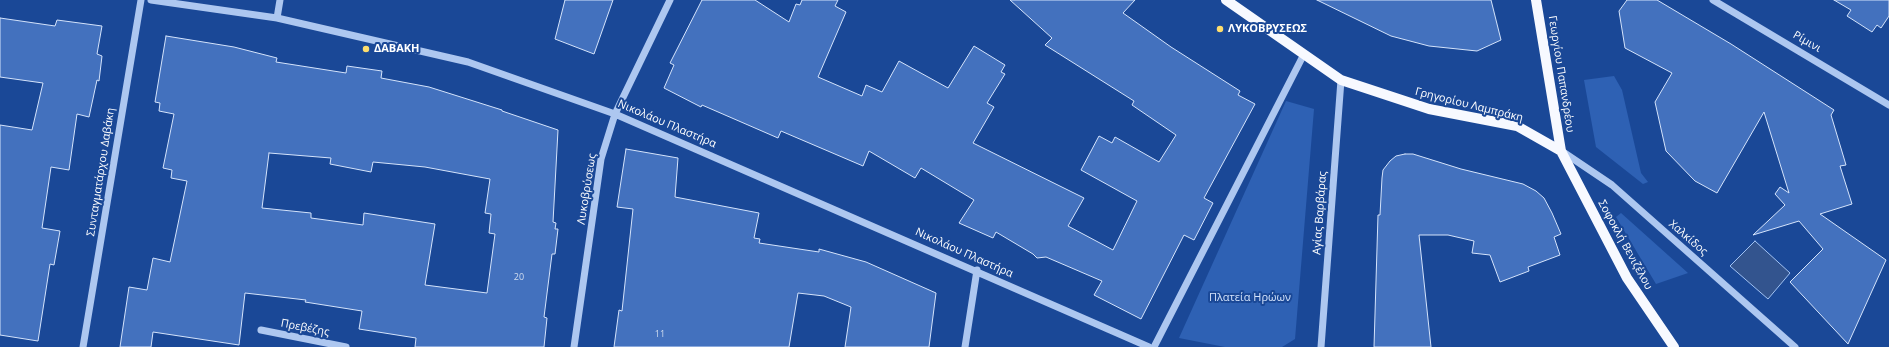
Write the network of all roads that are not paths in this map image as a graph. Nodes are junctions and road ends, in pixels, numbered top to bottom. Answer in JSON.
{"nodes":[{"id":1,"x":141,"y":0,"type":"edge"},
{"id":2,"x":151,"y":0,"type":"edge"},
{"id":3,"x":280,"y":0,"type":"edge"},
{"id":4,"x":670,"y":0,"type":"edge"},
{"id":5,"x":1226,"y":0,"type":"edge"},
{"id":6,"x":1536,"y":0,"type":"edge"},
{"id":7,"x":1713,"y":0,"type":"edge"},
{"id":8,"x":277,"y":18,"type":"junction"},
{"id":9,"x":1304,"y":54,"type":"junction"},
{"id":10,"x":1341,"y":80,"type":"junction"},
{"id":11,"x":1889,"y":105,"type":"edge"},
{"id":12,"x":615,"y":114,"type":"junction"},
{"id":13,"x":1561,"y":151,"type":"junction"},
{"id":14,"x":977,"y":270,"type":"junction"},
{"id":15,"x":261,"y":330,"type":"dead end"},
{"id":16,"x":84,"y":347,"type":"edge"},
{"id":17,"x":346,"y":347,"type":"edge"},
{"id":18,"x":574,"y":347,"type":"edge"},
{"id":19,"x":965,"y":347,"type":"edge"},
{"id":20,"x":1149,"y":347,"type":"edge"},
{"id":21,"x":1154,"y":347,"type":"edge"},
{"id":22,"x":1321,"y":347,"type":"edge"},
{"id":23,"x":1674,"y":347,"type":"edge"},
{"id":24,"x":1795,"y":347,"type":"edge"}],
"edges":[{"from":1,"to":16,"type":"street","name":"Συνταγματάρχου Δαβάκη"},
{"from":2,"to":8,"type":"street","name":"Νικολάου Πλαστήρα"},
{"from":3,"to":8,"type":"street"},
{"from":4,"to":12,"type":"street","name":"Λυκοβρύσεως"},
{"from":5,"to":9,"type":"main road","name":"Γρηγορίου Λαμπράκη"},
{"from":6,"to":13,"type":"main road","name":"Γεωργίου Παπανδρέου"},
{"from":7,"to":11,"type":"street","name":"Ρίμινι"},
{"from":8,"to":12,"type":"street","name":"Νικολάου Πλαστήρα"},
{"from":9,"to":10,"type":"main road","name":"Γρηγορίου Λαμπράκη"},
{"from":9,"to":21,"type":"street"},
{"from":10,"to":13,"type":"main road","name":"Γρηγορίου Λαμπράκη"},
{"from":10,"to":22,"type":"street","name":"Αγίας Βαρβάρας"},
{"from":12,"to":14,"type":"street","name":"Νικολάου Πλαστήρα"},
{"from":12,"to":18,"type":"street","name":"Λυκοβρύσεως"},
{"from":13,"to":23,"type":"main road","name":"Σοφοκλή Βενιζέλου"},
{"from":13,"to":24,"type":"street","name":"Χαλκίδος"},
{"from":14,"to":19,"type":"street"},
{"from":14,"to":20,"type":"street","name":"Νικολάου Πλαστήρα"},
{"from":15,"to":17,"type":"street","name":"Πρεβέζης"}]}
